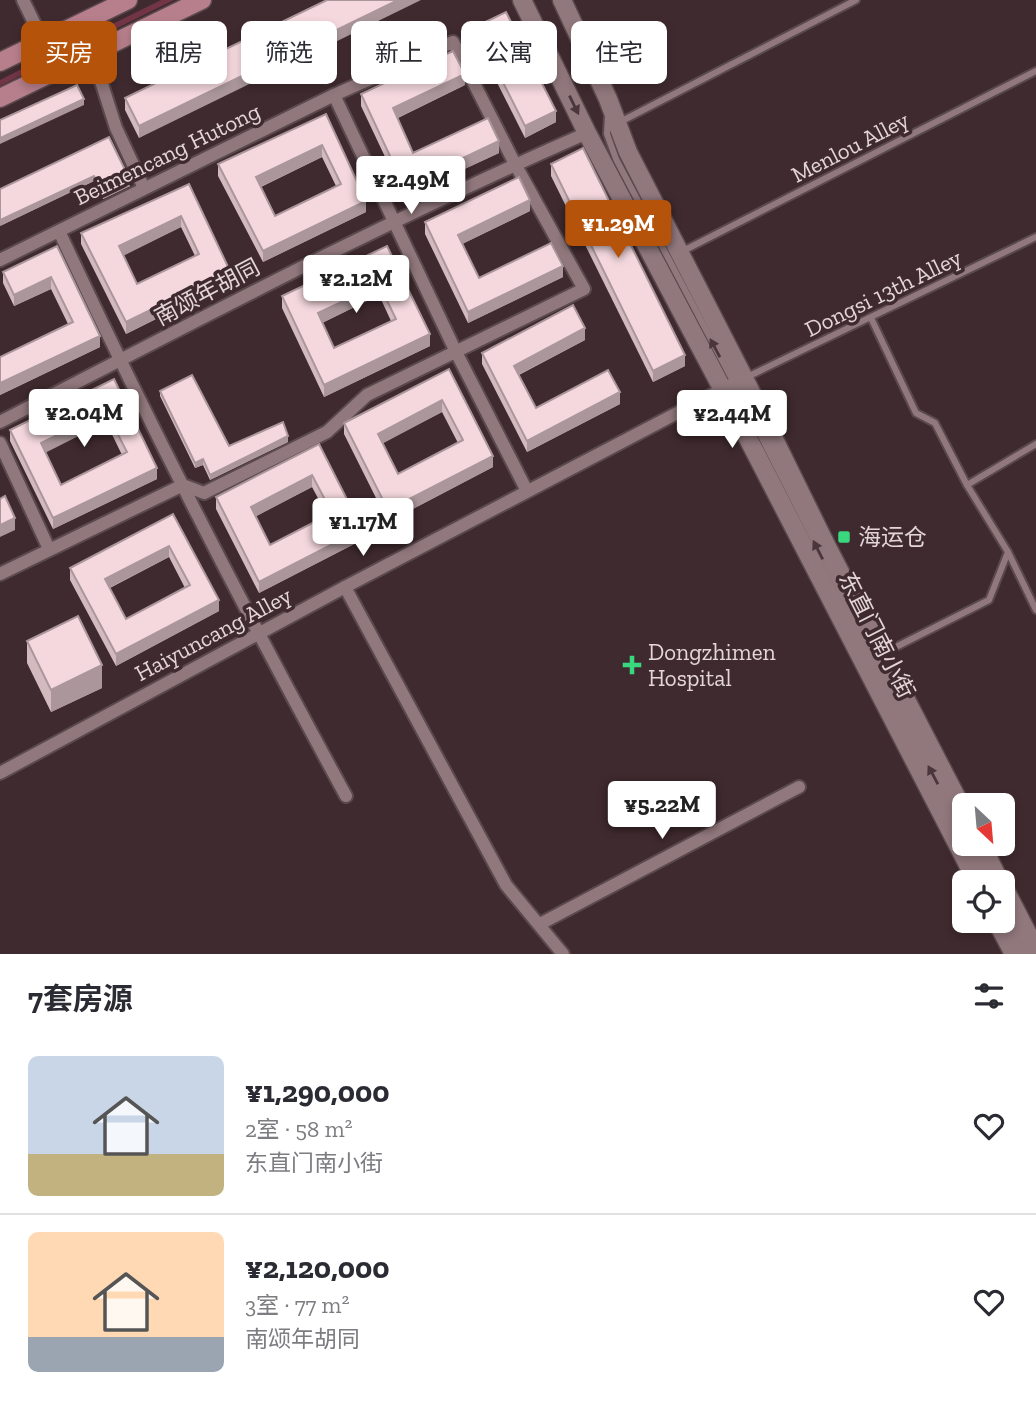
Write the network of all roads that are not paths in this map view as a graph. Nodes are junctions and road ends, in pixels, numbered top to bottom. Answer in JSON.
{"nodes":[{"id":1,"x":23,"y":0,"type":"edge"},
{"id":2,"x":128,"y":0,"type":"edge"},
{"id":3,"x":202,"y":0,"type":"edge"},
{"id":4,"x":522,"y":0,"type":"edge"},
{"id":5,"x":562,"y":0,"type":"edge"},
{"id":6,"x":856,"y":0,"type":"edge"},
{"id":7,"x":33,"y":21,"type":"edge"},
{"id":8,"x":84,"y":21,"type":"edge"},
{"id":9,"x":117,"y":41,"type":"edge"},
{"id":10,"x":21,"y":52,"type":"edge"},
{"id":11,"x":0,"y":62,"type":"edge"},
{"id":12,"x":1036,"y":71,"type":"edge"},
{"id":13,"x":29,"y":84,"type":"edge"},
{"id":14,"x":102,"y":84,"type":"edge"},
{"id":15,"x":334,"y":95,"type":"junction"},
{"id":16,"x":0,"y":98,"type":"edge"},
{"id":17,"x":608,"y":99,"type":"junction"},
{"id":18,"x":617,"y":123,"type":"junction"},
{"id":19,"x":587,"y":133,"type":"junction"},
{"id":20,"x":515,"y":164,"type":"junction"},
{"id":21,"x":144,"y":188,"type":"junction"},
{"id":22,"x":395,"y":221,"type":"junction"},
{"id":23,"x":59,"y":232,"type":"junction"},
{"id":24,"x":1036,"y":237,"type":"edge"},
{"id":25,"x":679,"y":253,"type":"junction"},
{"id":26,"x":0,"y":260,"type":"edge"},
{"id":27,"x":872,"y":318,"type":"junction"},
{"id":28,"x":456,"y":352,"type":"junction"},
{"id":29,"x":119,"y":361,"type":"junction"},
{"id":30,"x":733,"y":383,"type":"junction"},
{"id":31,"x":0,"y":422,"type":"edge"},
{"id":32,"x":1036,"y":444,"type":"edge"},
{"id":33,"x":1,"y":448,"type":"edge"},
{"id":34,"x":183,"y":485,"type":"junction"},
{"id":35,"x":967,"y":485,"type":"junction"},
{"id":36,"x":527,"y":491,"type":"junction"},
{"id":37,"x":49,"y":549,"type":"junction"},
{"id":38,"x":1008,"y":552,"type":"junction"},
{"id":39,"x":0,"y":574,"type":"edge"},
{"id":40,"x":345,"y":587,"type":"junction"},
{"id":41,"x":1036,"y":610,"type":"edge"},
{"id":42,"x":258,"y":634,"type":"junction"},
{"id":43,"x":882,"y":653,"type":"junction"},
{"id":44,"x":0,"y":773,"type":"edge"},
{"id":45,"x":799,"y":787,"type":"dead end"},
{"id":46,"x":954,"y":793,"type":"edge"},
{"id":47,"x":346,"y":796,"type":"dead end"},
{"id":48,"x":952,"y":812,"type":"edge"},
{"id":49,"x":971,"y":870,"type":"edge"},
{"id":50,"x":1015,"y":909,"type":"edge"},
{"id":51,"x":540,"y":924,"type":"junction"},
{"id":52,"x":1015,"y":932,"type":"edge"},
{"id":53,"x":1003,"y":933,"type":"edge"},
{"id":54,"x":1036,"y":950,"type":"edge"},
{"id":55,"x":563,"y":954,"type":"edge"},
{"id":56,"x":1014,"y":954,"type":"edge"},
{"id":57,"x":1026,"y":954,"type":"edge"}],
"edges":[{"from":1,"to":7,"type":"street"},
{"from":2,"to":8,"type":"main road"},
{"from":3,"to":9,"type":"main road"},
{"from":4,"to":19,"type":"main road","name":"东直门南小街","one_way":true},
{"from":5,"to":17,"type":"main road","name":"东直门南小街"},
{"from":6,"to":18,"type":"lane"},
{"from":10,"to":11,"type":"main road"},
{"from":12,"to":25,"type":"lane","name":"Menlou Alley"},
{"from":13,"to":16,"type":"main road"},
{"from":14,"to":21,"type":"street"},
{"from":15,"to":20,"type":"street","name":"Beimencang Hutong"},
{"from":15,"to":21,"type":"street","name":"Beimencang Hutong"},
{"from":15,"to":22,"type":"street"},
{"from":17,"to":18,"type":"main road","name":"东直门南小街"},
{"from":30,"to":17,"type":"lane","one_way":true},
{"from":18,"to":25,"type":"main road","name":"东直门南小街"},
{"from":19,"to":20,"type":"street","name":"南颂年胡同"},
{"from":19,"to":30,"type":"main road","name":"东直门南小街"},
{"from":20,"to":22,"type":"street","name":"南颂年胡同"},
{"from":20,"to":28,"type":"street","name":"Beimencang Hutong"},
{"from":21,"to":23,"type":"street","name":"Beimencang Hutong"},
{"from":22,"to":28,"type":"street"},
{"from":22,"to":29,"type":"street","name":"南颂年胡同"},
{"from":23,"to":26,"type":"street","name":"Beimencang Hutong"},
{"from":23,"to":29,"type":"street"},
{"from":24,"to":27,"type":"lane","name":"Dongsi 13th Alley"},
{"from":25,"to":30,"type":"main road","name":"东直门南小街"},
{"from":27,"to":30,"type":"lane","name":"Dongsi 13th Alley"},
{"from":27,"to":35,"type":"lane"},
{"from":28,"to":34,"type":"street","name":"Beimencang Hutong"},
{"from":28,"to":36,"type":"street"},
{"from":29,"to":31,"type":"street","name":"南颂年胡同"},
{"from":29,"to":34,"type":"street"},
{"from":30,"to":36,"type":"street","name":"Haiyuncang Alley"},
{"from":30,"to":43,"type":"main road","name":"东直门南小街"},
{"from":48,"to":30,"type":"lane","one_way":true},
{"from":30,"to":49,"type":"main road","name":"东直门南小街"},
{"from":32,"to":35,"type":"lane"},
{"from":33,"to":37,"type":"street"},
{"from":34,"to":37,"type":"street"},
{"from":34,"to":42,"type":"street"},
{"from":35,"to":38,"type":"lane"},
{"from":36,"to":40,"type":"street","name":"Haiyuncang Alley"},
{"from":37,"to":39,"type":"street"},
{"from":38,"to":41,"type":"lane"},
{"from":38,"to":43,"type":"lane"},
{"from":40,"to":42,"type":"street","name":"Haiyuncang Alley"},
{"from":40,"to":51,"type":"street"},
{"from":42,"to":44,"type":"street","name":"Haiyuncang Alley"},
{"from":42,"to":47,"type":"street"},
{"from":43,"to":46,"type":"main road","name":"东直门南小街"},
{"from":45,"to":51,"type":"street"},
{"from":50,"to":54,"type":"main road"},
{"from":51,"to":55,"type":"street"},
{"from":52,"to":57,"type":"lane"},
{"from":53,"to":56,"type":"main road"}]}
